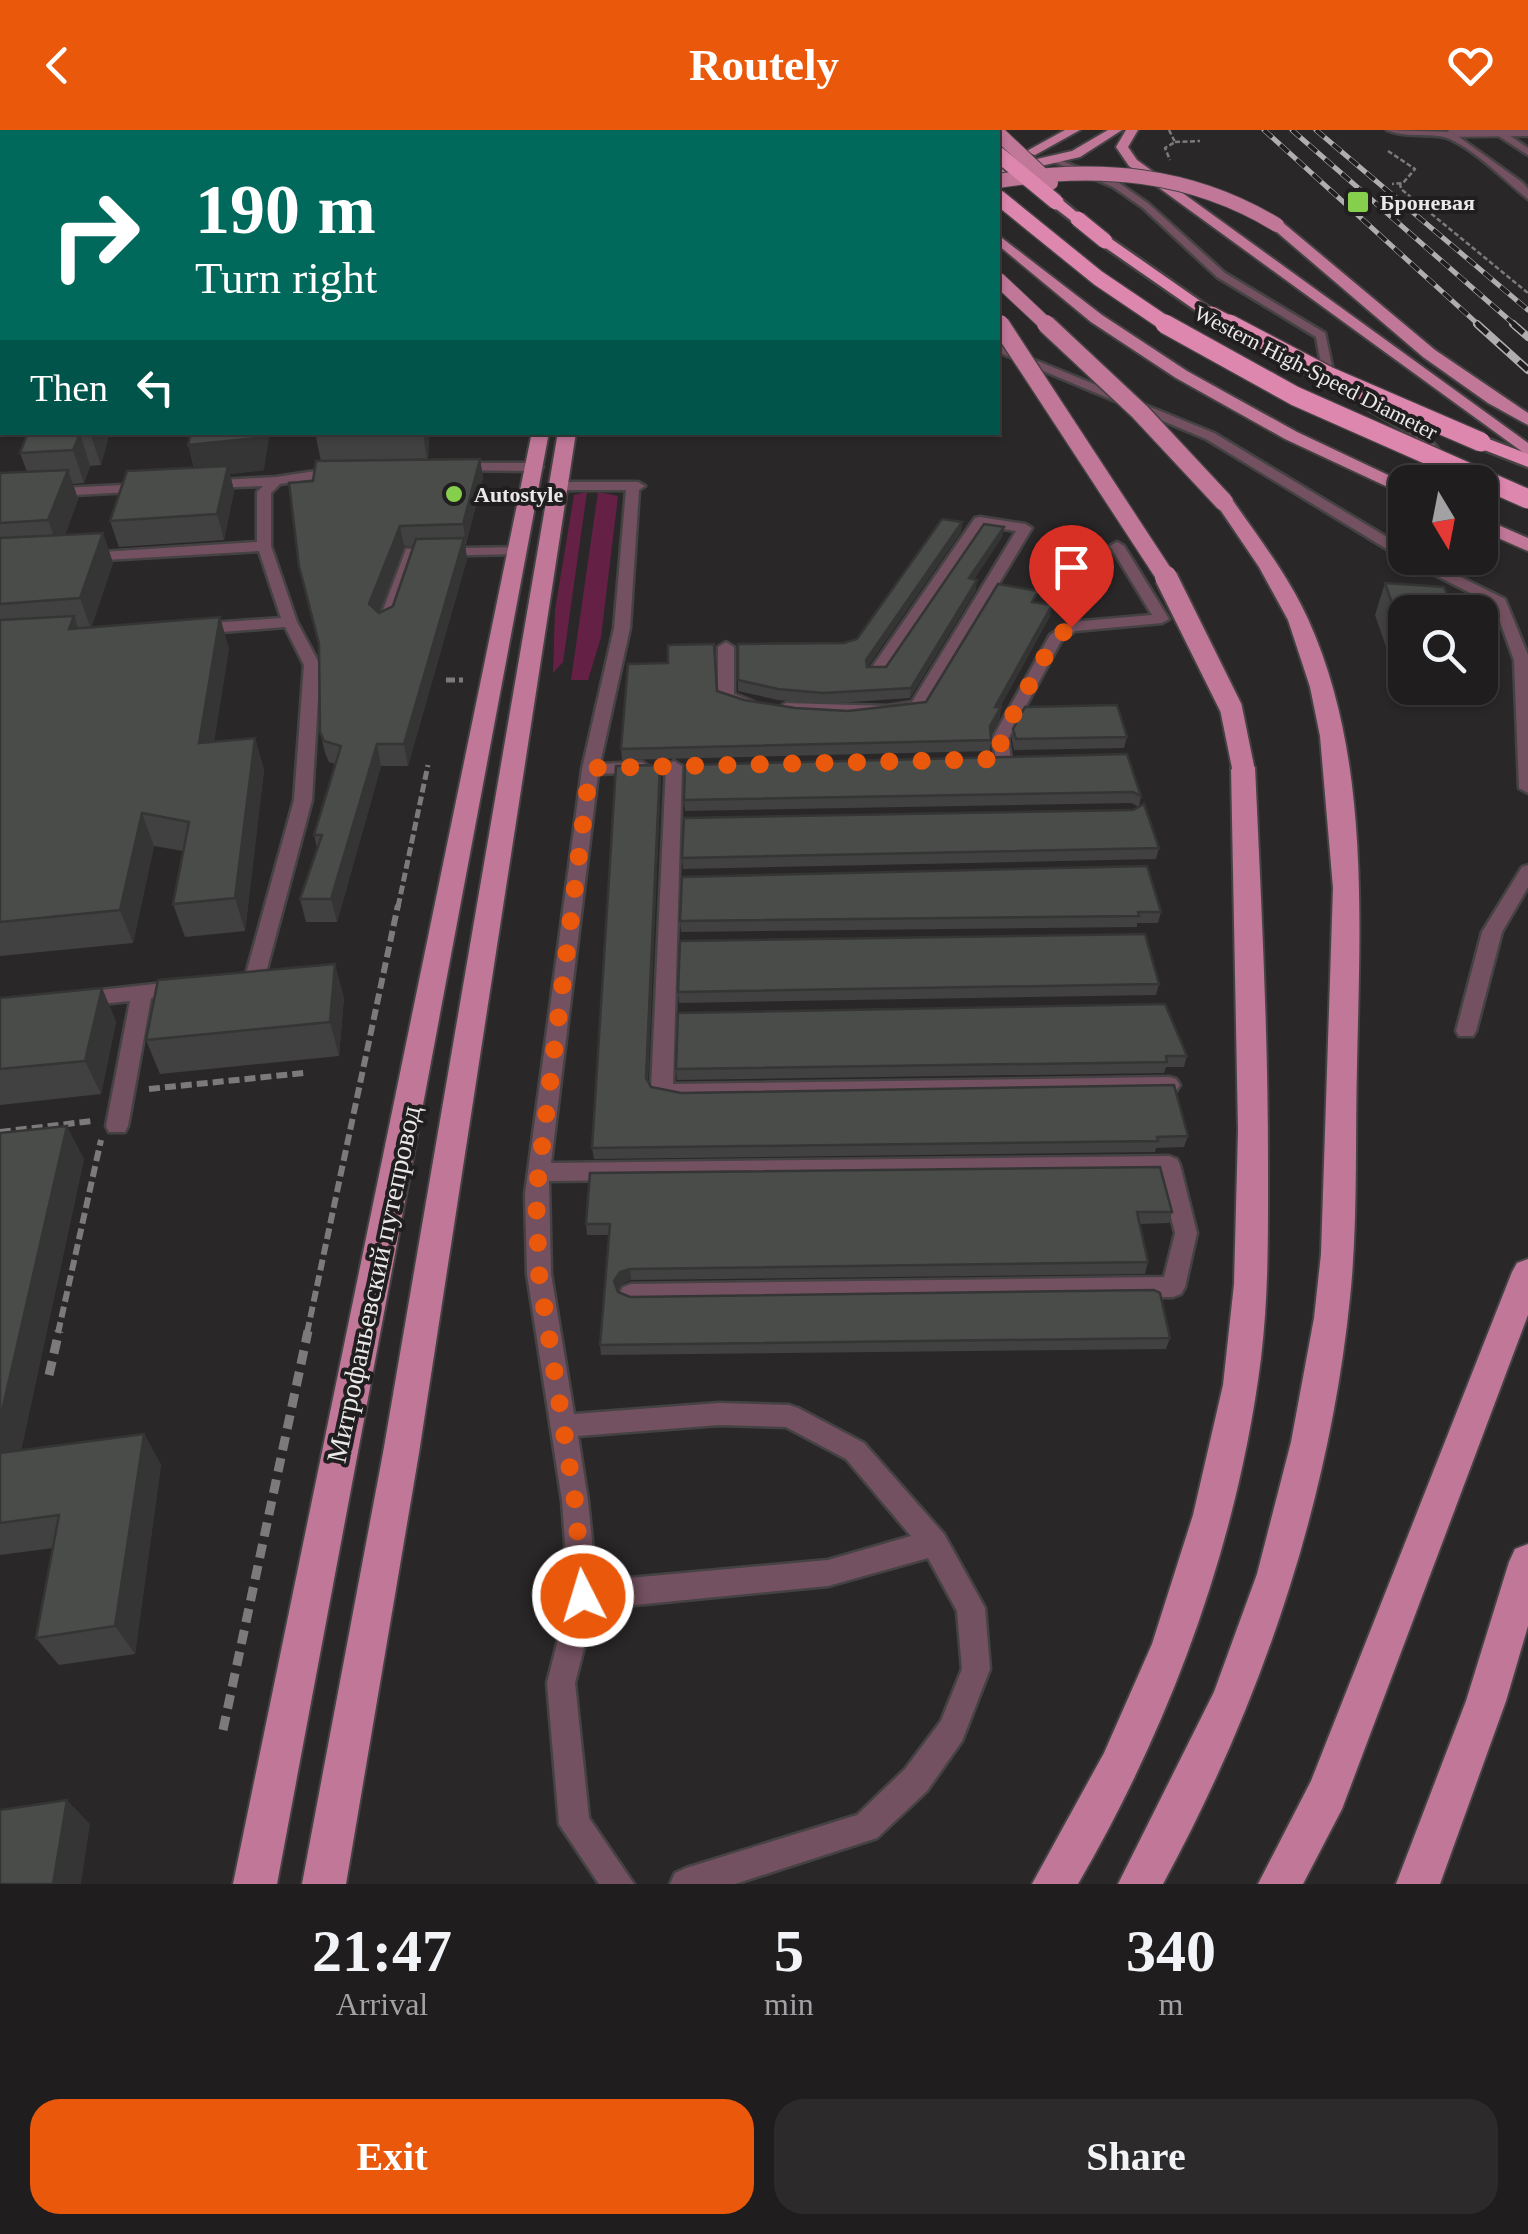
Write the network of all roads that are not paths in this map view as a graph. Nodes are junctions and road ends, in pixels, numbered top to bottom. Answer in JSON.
{"nodes":[{"id":1,"x":1074,"y":130,"type":"edge"},
{"id":2,"x":1116,"y":130,"type":"edge"},
{"id":3,"x":1132,"y":130,"type":"edge"},
{"id":4,"x":1393,"y":131,"type":"edge"},
{"id":5,"x":1473,"y":132,"type":"edge"},
{"id":6,"x":1524,"y":132,"type":"edge"},
{"id":7,"x":1500,"y":133,"type":"junction"},
{"id":8,"x":1449,"y":134,"type":"junction"},
{"id":9,"x":1000,"y":135,"type":"edge"},
{"id":10,"x":1528,"y":152,"type":"edge"},
{"id":11,"x":1000,"y":158,"type":"edge"},
{"id":12,"x":1000,"y":160,"type":"edge"},
{"id":13,"x":1057,"y":160,"type":"junction"},
{"id":14,"x":1000,"y":172,"type":"edge"},
{"id":15,"x":1000,"y":181,"type":"edge"},
{"id":16,"x":1528,"y":196,"type":"edge"},
{"id":17,"x":1000,"y":199,"type":"edge"},
{"id":18,"x":1056,"y":202,"type":"junction"},
{"id":19,"x":1000,"y":242,"type":"edge"},
{"id":20,"x":1000,"y":281,"type":"edge"},
{"id":21,"x":1000,"y":324,"type":"edge"},
{"id":22,"x":1000,"y":349,"type":"edge"},
{"id":23,"x":1528,"y":420,"type":"edge"},
{"id":24,"x":541,"y":435,"type":"edge"},
{"id":25,"x":567,"y":435,"type":"edge"},
{"id":26,"x":1528,"y":450,"type":"edge"},
{"id":27,"x":1528,"y":461,"type":"edge"},
{"id":28,"x":1433,"y":465,"type":"edge"},
{"id":29,"x":440,"y":467,"type":"edge"},
{"id":30,"x":537,"y":467,"type":"junction"},
{"id":31,"x":364,"y":470,"type":"edge"},
{"id":32,"x":276,"y":481,"type":"junction"},
{"id":33,"x":1388,"y":482,"type":"edge"},
{"id":34,"x":197,"y":485,"type":"edge"},
{"id":35,"x":560,"y":486,"type":"junction"},
{"id":36,"x":158,"y":487,"type":"edge"},
{"id":37,"x":0,"y":496,"type":"edge"},
{"id":38,"x":1528,"y":499,"type":"edge"},
{"id":39,"x":1498,"y":532,"type":"edge"},
{"id":40,"x":1388,"y":544,"type":"edge"},
{"id":41,"x":1528,"y":545,"type":"edge"},
{"id":42,"x":264,"y":546,"type":"junction"},
{"id":43,"x":1117,"y":546,"type":"dead end"},
{"id":44,"x":520,"y":551,"type":"junction"},
{"id":45,"x":76,"y":558,"type":"edge"},
{"id":46,"x":1446,"y":575,"type":"edge"},
{"id":47,"x":290,"y":622,"type":"junction"},
{"id":48,"x":385,"y":626,"type":"edge"},
{"id":49,"x":174,"y":631,"type":"edge"},
{"id":50,"x":726,"y":647,"type":"dead end"},
{"id":51,"x":876,"y":673,"type":"edge"},
{"id":52,"x":1003,"y":759,"type":"junction"},
{"id":53,"x":1022,"y":759,"type":"edge"},
{"id":54,"x":984,"y":760,"type":"edge"},
{"id":55,"x":590,"y":768,"type":"junction"},
{"id":56,"x":1528,"y":788,"type":"edge"},
{"id":57,"x":1528,"y":871,"type":"edge"},
{"id":58,"x":142,"y":992,"type":"junction"},
{"id":59,"x":71,"y":1000,"type":"edge"},
{"id":60,"x":1466,"y":1030,"type":"dead end"},
{"id":61,"x":1170,"y":1085,"type":"edge"},
{"id":62,"x":114,"y":1121,"type":"road end"},
{"id":63,"x":538,"y":1172,"type":"junction"},
{"id":64,"x":1528,"y":1272,"type":"edge"},
{"id":65,"x":631,"y":1294,"type":"edge"},
{"id":66,"x":563,"y":1426,"type":"junction"},
{"id":67,"x":934,"y":1543,"type":"junction"},
{"id":68,"x":1528,"y":1562,"type":"edge"},
{"id":69,"x":583,"y":1596,"type":"junction"},
{"id":70,"x":255,"y":1884,"type":"edge"},
{"id":71,"x":324,"y":1884,"type":"edge"},
{"id":72,"x":618,"y":1884,"type":"edge"},
{"id":73,"x":686,"y":1884,"type":"edge"},
{"id":74,"x":1054,"y":1884,"type":"edge"},
{"id":75,"x":1140,"y":1884,"type":"edge"},
{"id":76,"x":1280,"y":1884,"type":"edge"},
{"id":77,"x":1418,"y":1884,"type":"edge"}],
"edges":[{"from":1,"to":11,"type":"main road"},
{"from":2,"to":13,"type":"main road"},
{"from":3,"to":26,"type":"main road"},
{"from":4,"to":8,"type":"lane"},
{"from":5,"to":7,"type":"street"},
{"from":5,"to":8,"type":"street"},
{"from":6,"to":7,"type":"street"},
{"from":7,"to":10,"type":"lane"},
{"from":8,"to":16,"type":"lane"},
{"from":9,"to":18,"type":"main road","bridge":true},
{"from":12,"to":18,"type":"highway","name":"Western High-Speed Diameter","bridge":true},
{"from":13,"to":14,"type":"main road"},
{"from":13,"to":28,"type":"lane"},
{"from":15,"to":23,"type":"main road","bridge":true},
{"from":17,"to":38,"type":"highway","name":"Western High-Speed Diameter","bridge":true},
{"from":18,"to":27,"type":"highway","name":"Western High-Speed Diameter","bridge":true},
{"from":19,"to":33,"type":"main road"},
{"from":20,"to":75,"type":"main road","bridge":true},
{"from":21,"to":74,"type":"main road","bridge":true},
{"from":22,"to":40,"type":"lane"},
{"from":24,"to":30,"type":"main road","name":"Митрофаньевский путепровод"},
{"from":25,"to":35,"type":"main road","name":"Митрофаньевский путепровод"},
{"from":29,"to":30,"type":"lane"},
{"from":30,"to":44,"type":"main road","name":"Митрофаньевский путепровод"},
{"from":31,"to":32,"type":"lane"},
{"from":32,"to":34,"type":"lane"},
{"from":32,"to":42,"type":"lane"},
{"from":35,"to":55,"type":"lane"},
{"from":35,"to":71,"type":"main road","name":"Митрофаньевский путепровод"},
{"from":36,"to":37,"type":"lane"},
{"from":39,"to":41,"type":"main road"},
{"from":42,"to":45,"type":"lane"},
{"from":42,"to":47,"type":"lane"},
{"from":43,"to":52,"type":"lane"},
{"from":44,"to":48,"type":"lane"},
{"from":44,"to":70,"type":"main road","name":"Митрофаньевский путепровод"},
{"from":46,"to":56,"type":"lane"},
{"from":47,"to":49,"type":"lane"},
{"from":47,"to":58,"type":"lane"},
{"from":50,"to":51,"type":"lane"},
{"from":52,"to":53,"type":"lane"},
{"from":52,"to":54,"type":"lane"},
{"from":55,"to":61,"type":"lane"},
{"from":55,"to":63,"type":"lane"},
{"from":57,"to":60,"type":"lane"},
{"from":58,"to":59,"type":"lane"},
{"from":58,"to":62,"type":"lane"},
{"from":63,"to":65,"type":"lane"},
{"from":63,"to":66,"type":"lane"},
{"from":64,"to":76,"type":"main road"},
{"from":66,"to":67,"type":"lane"},
{"from":66,"to":69,"type":"lane"},
{"from":67,"to":69,"type":"lane"},
{"from":67,"to":73,"type":"lane"},
{"from":68,"to":77,"type":"main road"},
{"from":69,"to":72,"type":"lane"}]}
